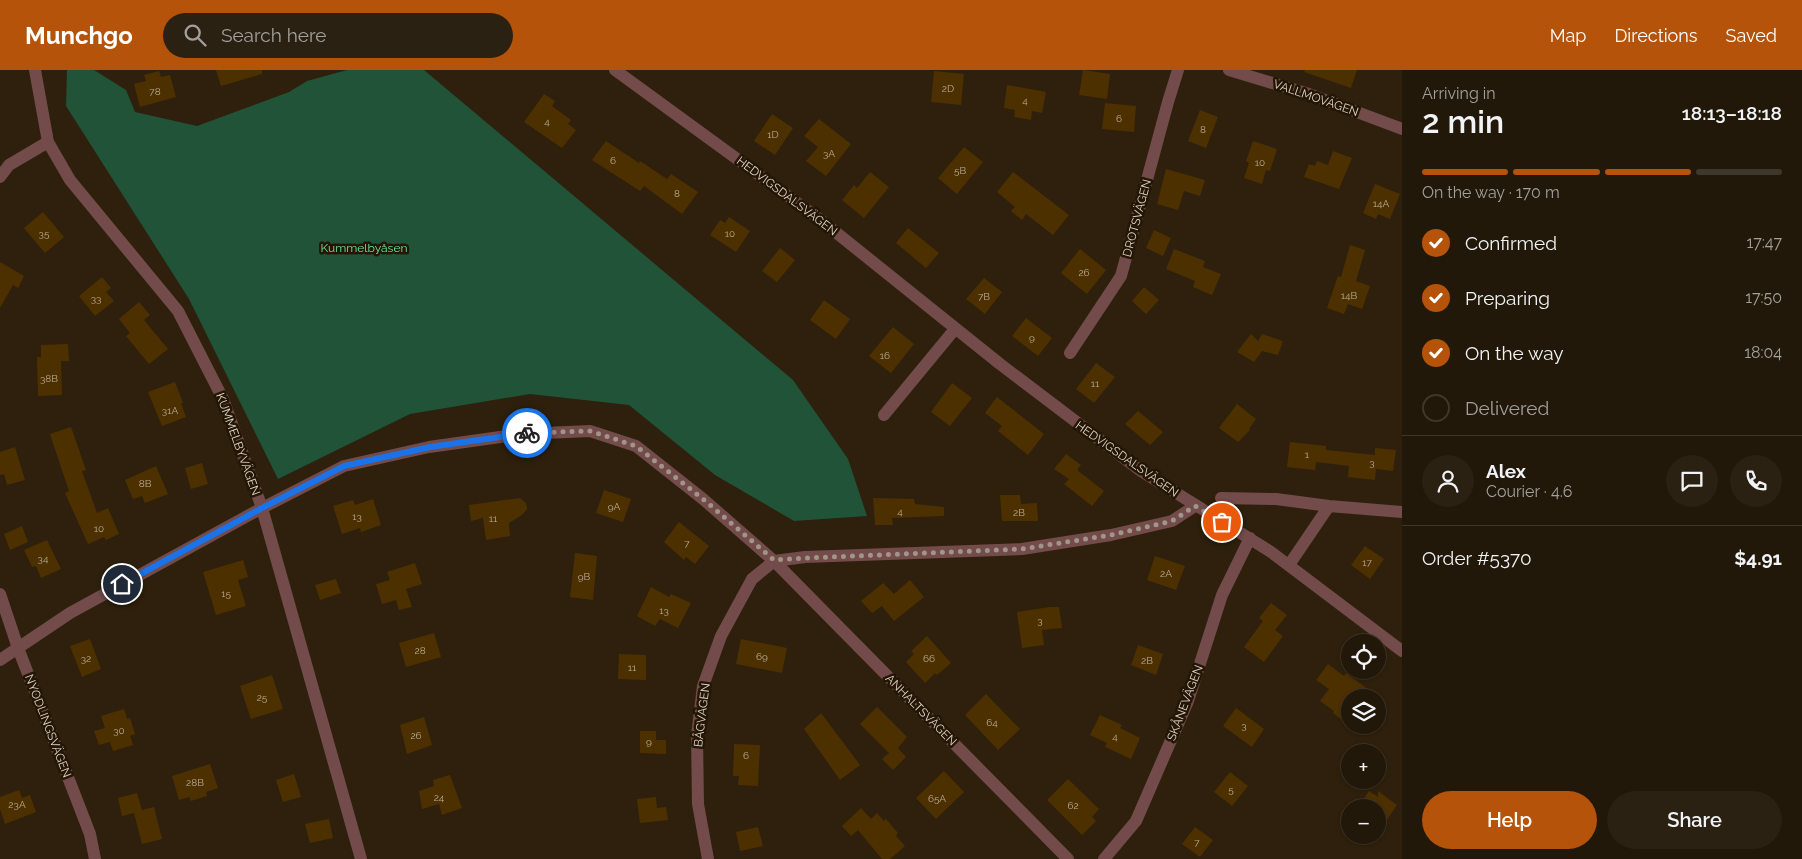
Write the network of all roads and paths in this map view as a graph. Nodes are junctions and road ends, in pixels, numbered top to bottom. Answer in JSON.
{"nodes":[{"id":1,"x":35,"y":70,"type":"edge"},
{"id":2,"x":615,"y":70,"type":"edge"},
{"id":3,"x":1178,"y":70,"type":"edge"},
{"id":4,"x":1229,"y":70,"type":"edge"},
{"id":5,"x":1402,"y":129,"type":"edge"},
{"id":6,"x":48,"y":142,"type":"junction"},
{"id":7,"x":0,"y":177,"type":"edge"},
{"id":8,"x":955,"y":329,"type":"junction"},
{"id":9,"x":1070,"y":354,"type":"dead end"},
{"id":10,"x":884,"y":415,"type":"dead end"},
{"id":11,"x":1221,"y":498,"type":"dead end"},
{"id":12,"x":1195,"y":506,"type":"junction"},
{"id":13,"x":1329,"y":506,"type":"junction"},
{"id":14,"x":262,"y":508,"type":"junction"},
{"id":15,"x":1402,"y":512,"type":"edge"},
{"id":16,"x":1250,"y":538,"type":"junction"},
{"id":17,"x":774,"y":560,"type":"junction"},
{"id":18,"x":1289,"y":564,"type":"junction"},
{"id":19,"x":0,"y":594,"type":"edge"},
{"id":20,"x":18,"y":648,"type":"junction"},
{"id":21,"x":1402,"y":651,"type":"edge"},
{"id":22,"x":0,"y":660,"type":"edge"},
{"id":23,"x":95,"y":859,"type":"edge"},
{"id":24,"x":361,"y":859,"type":"edge"},
{"id":25,"x":708,"y":859,"type":"edge"},
{"id":26,"x":1068,"y":859,"type":"edge"},
{"id":27,"x":1104,"y":859,"type":"edge"}],
"edges":[{"from":1,"to":6,"type":"street","name":"KUMMELBYVÄGEN"},
{"from":2,"to":8,"type":"street","name":"HEDVIGSDALSVÄGEN"},
{"from":3,"to":9,"type":"street","name":"DROTSVÄGEN"},
{"from":4,"to":5,"type":"street","name":"VALLMOVÄGEN"},
{"from":6,"to":7,"type":"street"},
{"from":6,"to":14,"type":"street","name":"KUMMELBYVÄGEN"},
{"from":8,"to":10,"type":"street"},
{"from":8,"to":12,"type":"street","name":"HEDVIGSDALSVÄGEN"},
{"from":11,"to":13,"type":"street"},
{"from":12,"to":16,"type":"street","name":"HEDVIGSDALSVÄGEN"},
{"from":12,"to":17,"type":"street"},
{"from":13,"to":15,"type":"street"},
{"from":13,"to":18,"type":"street"},
{"from":14,"to":17,"type":"street","name":"ANHALTSVÄGEN"},
{"from":14,"to":20,"type":"street","name":"ANHALTSVÄGEN"},
{"from":14,"to":24,"type":"street","name":"KUMMELBYVÄGEN"},
{"from":16,"to":18,"type":"street","name":"HEDVIGSDALSVÄGEN"},
{"from":16,"to":27,"type":"street","name":"SKÅNEVÄGEN"},
{"from":17,"to":25,"type":"street","name":"BÅGVÄGEN"},
{"from":17,"to":26,"type":"street","name":"ANHALTSVÄGEN"},
{"from":18,"to":21,"type":"street","name":"HEDVIGSDALSVÄGEN"},
{"from":19,"to":20,"type":"street","name":"NYODLINGSVÄGEN"},
{"from":20,"to":22,"type":"street","name":"ANHALTSVÄGEN"},
{"from":20,"to":23,"type":"street","name":"NYODLINGSVÄGEN"}]}
